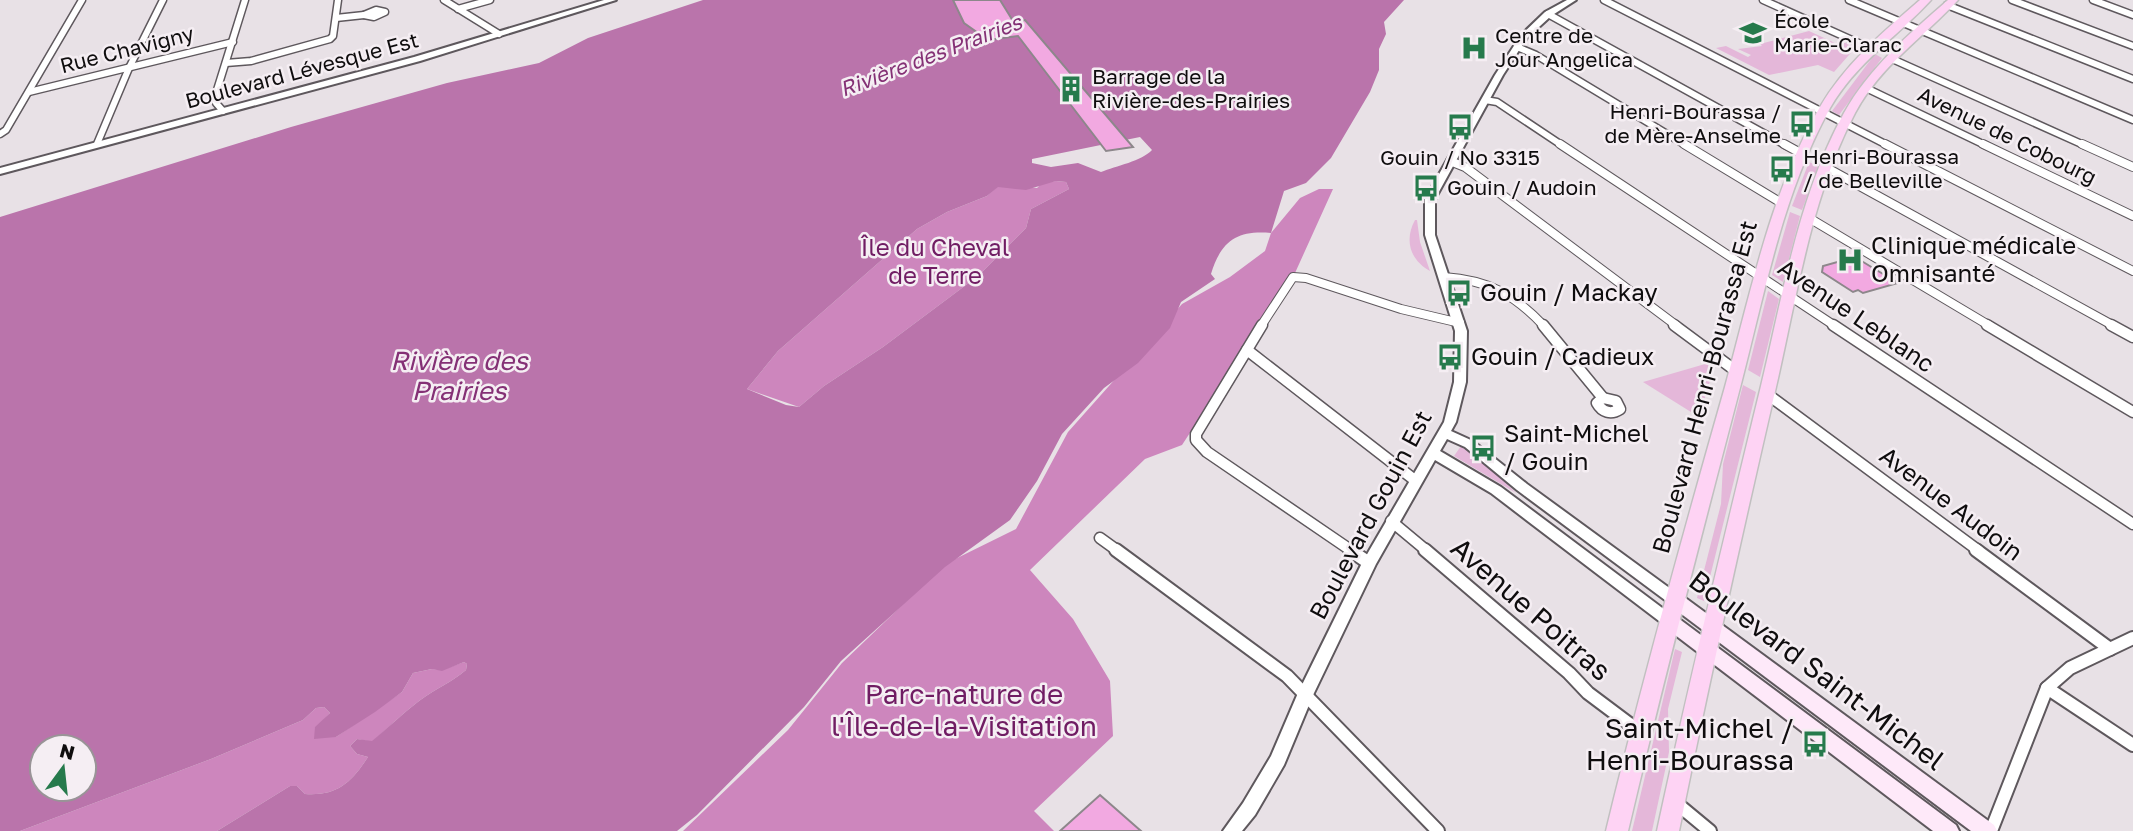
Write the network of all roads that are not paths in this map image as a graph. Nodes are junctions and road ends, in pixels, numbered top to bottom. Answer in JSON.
{"nodes":[{"id":1,"x":82,"y":0,"type":"edge"},
{"id":2,"x":163,"y":0,"type":"edge"},
{"id":3,"x":245,"y":0,"type":"edge"},
{"id":4,"x":338,"y":0,"type":"edge"},
{"id":5,"x":444,"y":0,"type":"edge"},
{"id":6,"x":490,"y":0,"type":"edge"},
{"id":7,"x":612,"y":0,"type":"edge"},
{"id":8,"x":1572,"y":0,"type":"edge"},
{"id":9,"x":1604,"y":0,"type":"edge"},
{"id":10,"x":1763,"y":0,"type":"edge"},
{"id":11,"x":1849,"y":0,"type":"edge"},
{"id":12,"x":1926,"y":0,"type":"edge"},
{"id":13,"x":2012,"y":0,"type":"edge"},
{"id":14,"x":2093,"y":0,"type":"edge"},
{"id":15,"x":1950,"y":2,"type":"edge"},
{"id":16,"x":458,"y":9,"type":"junction"},
{"id":17,"x":1548,"y":14,"type":"junction"},
{"id":18,"x":364,"y":15,"type":"dead end"},
{"id":19,"x":2133,"y":15,"type":"edge"},
{"id":20,"x":336,"y":18,"type":"junction"},
{"id":21,"x":1901,"y":22,"type":"junction"},
{"id":22,"x":1920,"y":30,"type":"junction"},
{"id":23,"x":499,"y":34,"type":"junction"},
{"id":24,"x":233,"y":42,"type":"junction"},
{"id":25,"x":2133,"y":46,"type":"edge"},
{"id":26,"x":1517,"y":47,"type":"junction"},
{"id":27,"x":1872,"y":49,"type":"junction"},
{"id":28,"x":1890,"y":58,"type":"junction"},
{"id":29,"x":226,"y":63,"type":"junction"},
{"id":30,"x":129,"y":68,"type":"junction"},
{"id":31,"x":2133,"y":79,"type":"edge"},
{"id":32,"x":1866,"y":88,"type":"junction"},
{"id":33,"x":29,"y":92,"type":"junction"},
{"id":34,"x":1486,"y":100,"type":"junction"},
{"id":35,"x":223,"y":111,"type":"junction"},
{"id":36,"x":1822,"y":112,"type":"junction"},
{"id":37,"x":2133,"y":120,"type":"edge"},
{"id":38,"x":1845,"y":124,"type":"junction"},
{"id":39,"x":3,"y":132,"type":"edge"},
{"id":40,"x":97,"y":144,"type":"junction"},
{"id":41,"x":1804,"y":155,"type":"junction"},
{"id":42,"x":1450,"y":161,"type":"junction"},
{"id":43,"x":2133,"y":167,"type":"edge"},
{"id":44,"x":1827,"y":168,"type":"junction"},
{"id":45,"x":0,"y":171,"type":"edge"},
{"id":46,"x":1783,"y":204,"type":"junction"},
{"id":47,"x":2133,"y":216,"type":"edge"},
{"id":48,"x":1809,"y":218,"type":"junction"},
{"id":49,"x":2133,"y":271,"type":"edge"},
{"id":50,"x":1444,"y":277,"type":"junction"},
{"id":51,"x":1762,"y":278,"type":"junction"},
{"id":52,"x":1789,"y":297,"type":"junction"},
{"id":53,"x":1460,"y":323,"type":"junction"},
{"id":54,"x":2133,"y":337,"type":"edge"},
{"id":55,"x":1247,"y":350,"type":"junction"},
{"id":56,"x":1736,"y":371,"type":"junction"},
{"id":57,"x":1767,"y":394,"type":"junction"},
{"id":58,"x":1603,"y":398,"type":"dead end"},
{"id":59,"x":2133,"y":412,"type":"edge"},
{"id":60,"x":1445,"y":433,"type":"junction"},
{"id":61,"x":1433,"y":453,"type":"junction"},
{"id":62,"x":1416,"y":481,"type":"junction"},
{"id":63,"x":1391,"y":521,"type":"junction"},
{"id":64,"x":2133,"y":524,"type":"edge"},
{"id":65,"x":1100,"y":538,"type":"dead end"},
{"id":66,"x":1369,"y":563,"type":"junction"},
{"id":67,"x":1674,"y":599,"type":"junction"},
{"id":68,"x":1668,"y":620,"type":"junction"},
{"id":69,"x":1712,"y":627,"type":"junction"},
{"id":70,"x":2133,"y":638,"type":"edge"},
{"id":71,"x":1707,"y":649,"type":"junction"},
{"id":72,"x":2110,"y":649,"type":"junction"},
{"id":73,"x":2047,"y":688,"type":"junction"},
{"id":74,"x":1306,"y":693,"type":"junction"},
{"id":75,"x":1640,"y":732,"type":"junction"},
{"id":76,"x":2133,"y":744,"type":"edge"},
{"id":77,"x":1674,"y":801,"type":"junction"},
{"id":78,"x":1232,"y":831,"type":"edge"},
{"id":79,"x":1438,"y":831,"type":"edge"},
{"id":80,"x":1617,"y":831,"type":"edge"},
{"id":81,"x":1668,"y":831,"type":"edge"},
{"id":82,"x":1710,"y":831,"type":"edge"},
{"id":83,"x":1949,"y":831,"type":"edge"},
{"id":84,"x":1989,"y":831,"type":"edge"}],
"edges":[{"from":1,"to":33,"type":"street"},
{"from":2,"to":30,"type":"street"},
{"from":3,"to":24,"type":"street"},
{"from":4,"to":20,"type":"street"},
{"from":5,"to":16,"type":"street"},
{"from":6,"to":16,"type":"street"},
{"from":7,"to":23,"type":"street","name":"Boulevard Lévesque Est"},
{"from":8,"to":17,"type":"street","name":"Boulevard Gouin Est"},
{"from":9,"to":36,"type":"street"},
{"from":10,"to":27,"type":"street"},
{"from":11,"to":21,"type":"street"},
{"from":12,"to":21,"type":"main road","name":"Boulevard Henri-Bourassa Est"},
{"from":13,"to":25,"type":"street"},
{"from":14,"to":19,"type":"street"},
{"from":15,"to":22,"type":"main road"},
{"from":15,"to":31,"type":"street"},
{"from":16,"to":23,"type":"street"},
{"from":17,"to":26,"type":"street","name":"Boulevard Gouin Est"},
{"from":17,"to":41,"type":"street"},
{"from":18,"to":20,"type":"street"},
{"from":20,"to":29,"type":"street"},
{"from":21,"to":22,"type":"street"},
{"from":21,"to":27,"type":"main road","name":"Boulevard Henri-Bourassa Est"},
{"from":22,"to":28,"type":"main road"},
{"from":22,"to":37,"type":"street"},
{"from":23,"to":35,"type":"street","name":"Boulevard Lévesque Est"},
{"from":24,"to":29,"type":"street"},
{"from":24,"to":30,"type":"street","name":"Rue Chavigny"},
{"from":26,"to":34,"type":"street","name":"Boulevard Gouin Est"},
{"from":26,"to":46,"type":"street"},
{"from":27,"to":36,"type":"main road","name":"Boulevard Henri-Bourassa Est"},
{"from":28,"to":32,"type":"main road"},
{"from":28,"to":43,"type":"street"},
{"from":29,"to":35,"type":"street"},
{"from":30,"to":33,"type":"street","name":"Rue Chavigny"},
{"from":30,"to":40,"type":"street"},
{"from":32,"to":38,"type":"main road"},
{"from":32,"to":47,"type":"street","name":"Avenue de Cobourg"},
{"from":33,"to":39,"type":"street"},
{"from":34,"to":42,"type":"street","name":"Boulevard Gouin Est"},
{"from":34,"to":51,"type":"street","name":"Avenue Leblanc"},
{"from":35,"to":40,"type":"street","name":"Boulevard Lévesque Est"},
{"from":36,"to":38,"type":"street"},
{"from":36,"to":41,"type":"main road","name":"Boulevard Henri-Bourassa Est"},
{"from":38,"to":44,"type":"main road"},
{"from":38,"to":49,"type":"street"},
{"from":40,"to":45,"type":"street","name":"Boulevard Lévesque Est"},
{"from":41,"to":46,"type":"main road","name":"Boulevard Henri-Bourassa Est"},
{"from":42,"to":50,"type":"street","name":"Boulevard Gouin Est"},
{"from":42,"to":56,"type":"street"},
{"from":44,"to":48,"type":"main road"},
{"from":44,"to":54,"type":"street"},
{"from":46,"to":51,"type":"main road","name":"Boulevard Henri-Bourassa Est"},
{"from":48,"to":52,"type":"main road"},
{"from":48,"to":59,"type":"street"},
{"from":50,"to":53,"type":"street","name":"Boulevard Gouin Est"},
{"from":50,"to":58,"type":"street"},
{"from":51,"to":52,"type":"street","name":"Avenue Leblanc"},
{"from":51,"to":56,"type":"main road","name":"Boulevard Henri-Bourassa Est"},
{"from":52,"to":57,"type":"main road"},
{"from":52,"to":64,"type":"street","name":"Avenue Leblanc"},
{"from":53,"to":55,"type":"street"},
{"from":53,"to":60,"type":"street","name":"Boulevard Gouin Est"},
{"from":55,"to":62,"type":"street"},
{"from":55,"to":66,"type":"street"},
{"from":56,"to":67,"type":"main road","name":"Boulevard Henri-Bourassa Est"},
{"from":57,"to":69,"type":"main road"},
{"from":57,"to":72,"type":"street","name":"Avenue Audoin"},
{"from":60,"to":61,"type":"street","name":"Boulevard Gouin Est"},
{"from":60,"to":67,"type":"street","name":"Boulevard Saint-Michel"},
{"from":61,"to":62,"type":"street","name":"Boulevard Gouin Est"},
{"from":61,"to":68,"type":"street","name":"Boulevard Saint-Michel"},
{"from":62,"to":63,"type":"street","name":"Boulevard Gouin Est"},
{"from":63,"to":66,"type":"street","name":"Boulevard Gouin Est"},
{"from":63,"to":75,"type":"street","name":"Avenue Poitras"},
{"from":65,"to":74,"type":"street"},
{"from":66,"to":74,"type":"street","name":"Boulevard Gouin Est"},
{"from":67,"to":68,"type":"main road","name":"Boulevard Henri-Bourassa Est"},
{"from":67,"to":69,"type":"main road","name":"Boulevard Saint-Michel"},
{"from":68,"to":71,"type":"main road","name":"Boulevard Saint-Michel"},
{"from":68,"to":75,"type":"main road","name":"Boulevard Henri-Bourassa Est"},
{"from":69,"to":71,"type":"main road"},
{"from":69,"to":84,"type":"main road","name":"Boulevard Saint-Michel"},
{"from":70,"to":72,"type":"street"},
{"from":71,"to":77,"type":"main road"},
{"from":71,"to":83,"type":"main road","name":"Boulevard Saint-Michel"},
{"from":72,"to":73,"type":"street"},
{"from":73,"to":76,"type":"street"},
{"from":73,"to":84,"type":"street"},
{"from":74,"to":78,"type":"street","name":"Boulevard Gouin Est"},
{"from":74,"to":79,"type":"street"},
{"from":75,"to":80,"type":"main road","name":"Boulevard Henri-Bourassa Est"},
{"from":77,"to":81,"type":"main road"},
{"from":77,"to":82,"type":"street"}]}
